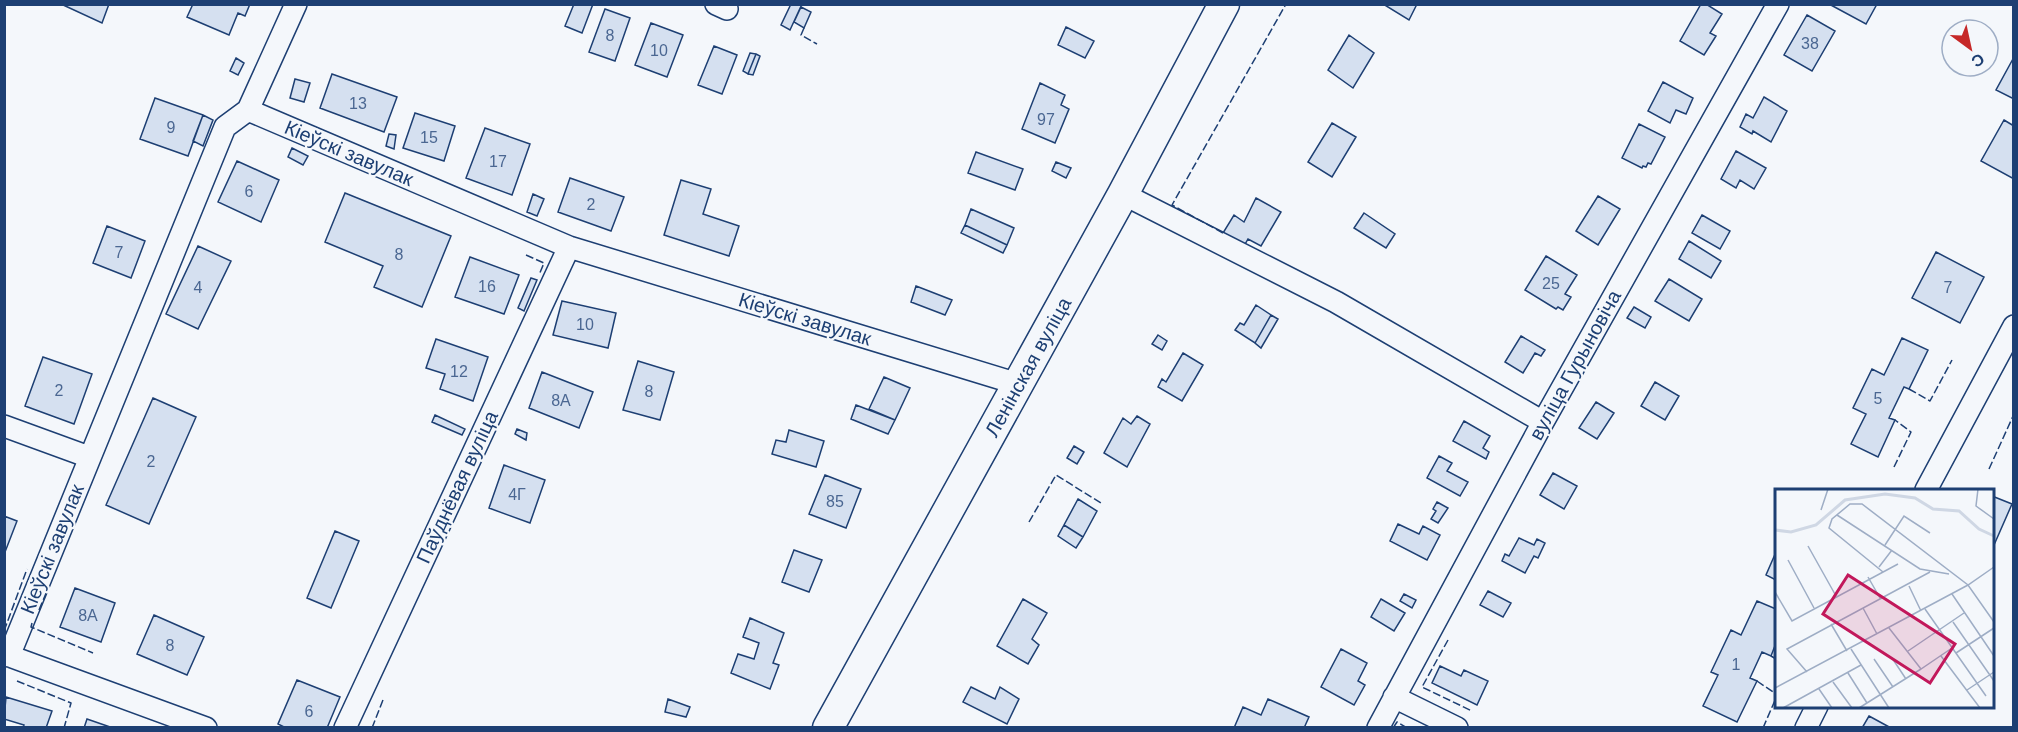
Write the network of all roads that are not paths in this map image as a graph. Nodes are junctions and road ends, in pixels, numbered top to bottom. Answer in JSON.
{"nodes":[{"id":1,"x":296,"y":4,"type":"edge"},
{"id":2,"x":1224,"y":4,"type":"edge"},
{"id":3,"x":1778,"y":4,"type":"edge"},
{"id":4,"x":248,"y":110,"type":"junction"},
{"id":5,"x":1123,"y":194,"type":"junction"},
{"id":6,"x":569,"y":247,"type":"junction"},
{"id":7,"x":2013,"y":326,"type":"edge"},
{"id":8,"x":2008,"y":348,"type":"edge"},
{"id":9,"x":1018,"y":384,"type":"junction"},
{"id":10,"x":1543,"y":422,"type":"junction"},
{"id":11,"x":4,"y":426,"type":"edge"},
{"id":12,"x":89,"y":458,"type":"junction"},
{"id":13,"x":1927,"y":489,"type":"edge"},
{"id":14,"x":7,"y":655,"type":"edge"},
{"id":15,"x":1394,"y":697,"type":"junction"},
{"id":16,"x":1815,"y":708,"type":"edge"},
{"id":17,"x":206,"y":728,"type":"edge"},
{"id":18,"x":345,"y":728,"type":"edge"},
{"id":19,"x":828,"y":728,"type":"edge"},
{"id":20,"x":1378,"y":728,"type":"edge"},
{"id":21,"x":1457,"y":728,"type":"edge"},
{"id":22,"x":1806,"y":728,"type":"edge"}],
"edges":[{"from":1,"to":4,"type":"street"},
{"from":2,"to":5,"type":"main road","name":"Ленінская вуліца"},
{"from":3,"to":10,"type":"street","name":"вуліца Гурыновіча"},
{"from":4,"to":6,"type":"street","name":"Кіеўскі завулак"},
{"from":4,"to":12,"type":"street","name":"Кіеўскі завулак"},
{"from":5,"to":9,"type":"main road","name":"Ленінская вуліца"},
{"from":5,"to":10,"type":"street"},
{"from":6,"to":9,"type":"street","name":"Кіеўскі завулак"},
{"from":6,"to":18,"type":"street","name":"Паўднёвая вуліца"},
{"from":7,"to":8,"type":"street"},
{"from":8,"to":13,"type":"street"},
{"from":9,"to":19,"type":"main road","name":"Ленінская вуліца"},
{"from":10,"to":15,"type":"street","name":"вуліца Гурыновіча"},
{"from":11,"to":12,"type":"street"},
{"from":12,"to":14,"type":"street","name":"Кіеўскі завулак"},
{"from":14,"to":17,"type":"street"},
{"from":15,"to":20,"type":"street","name":"вуліца Гурыновіча"},
{"from":15,"to":21,"type":"street"},
{"from":16,"to":22,"type":"street"}]}
